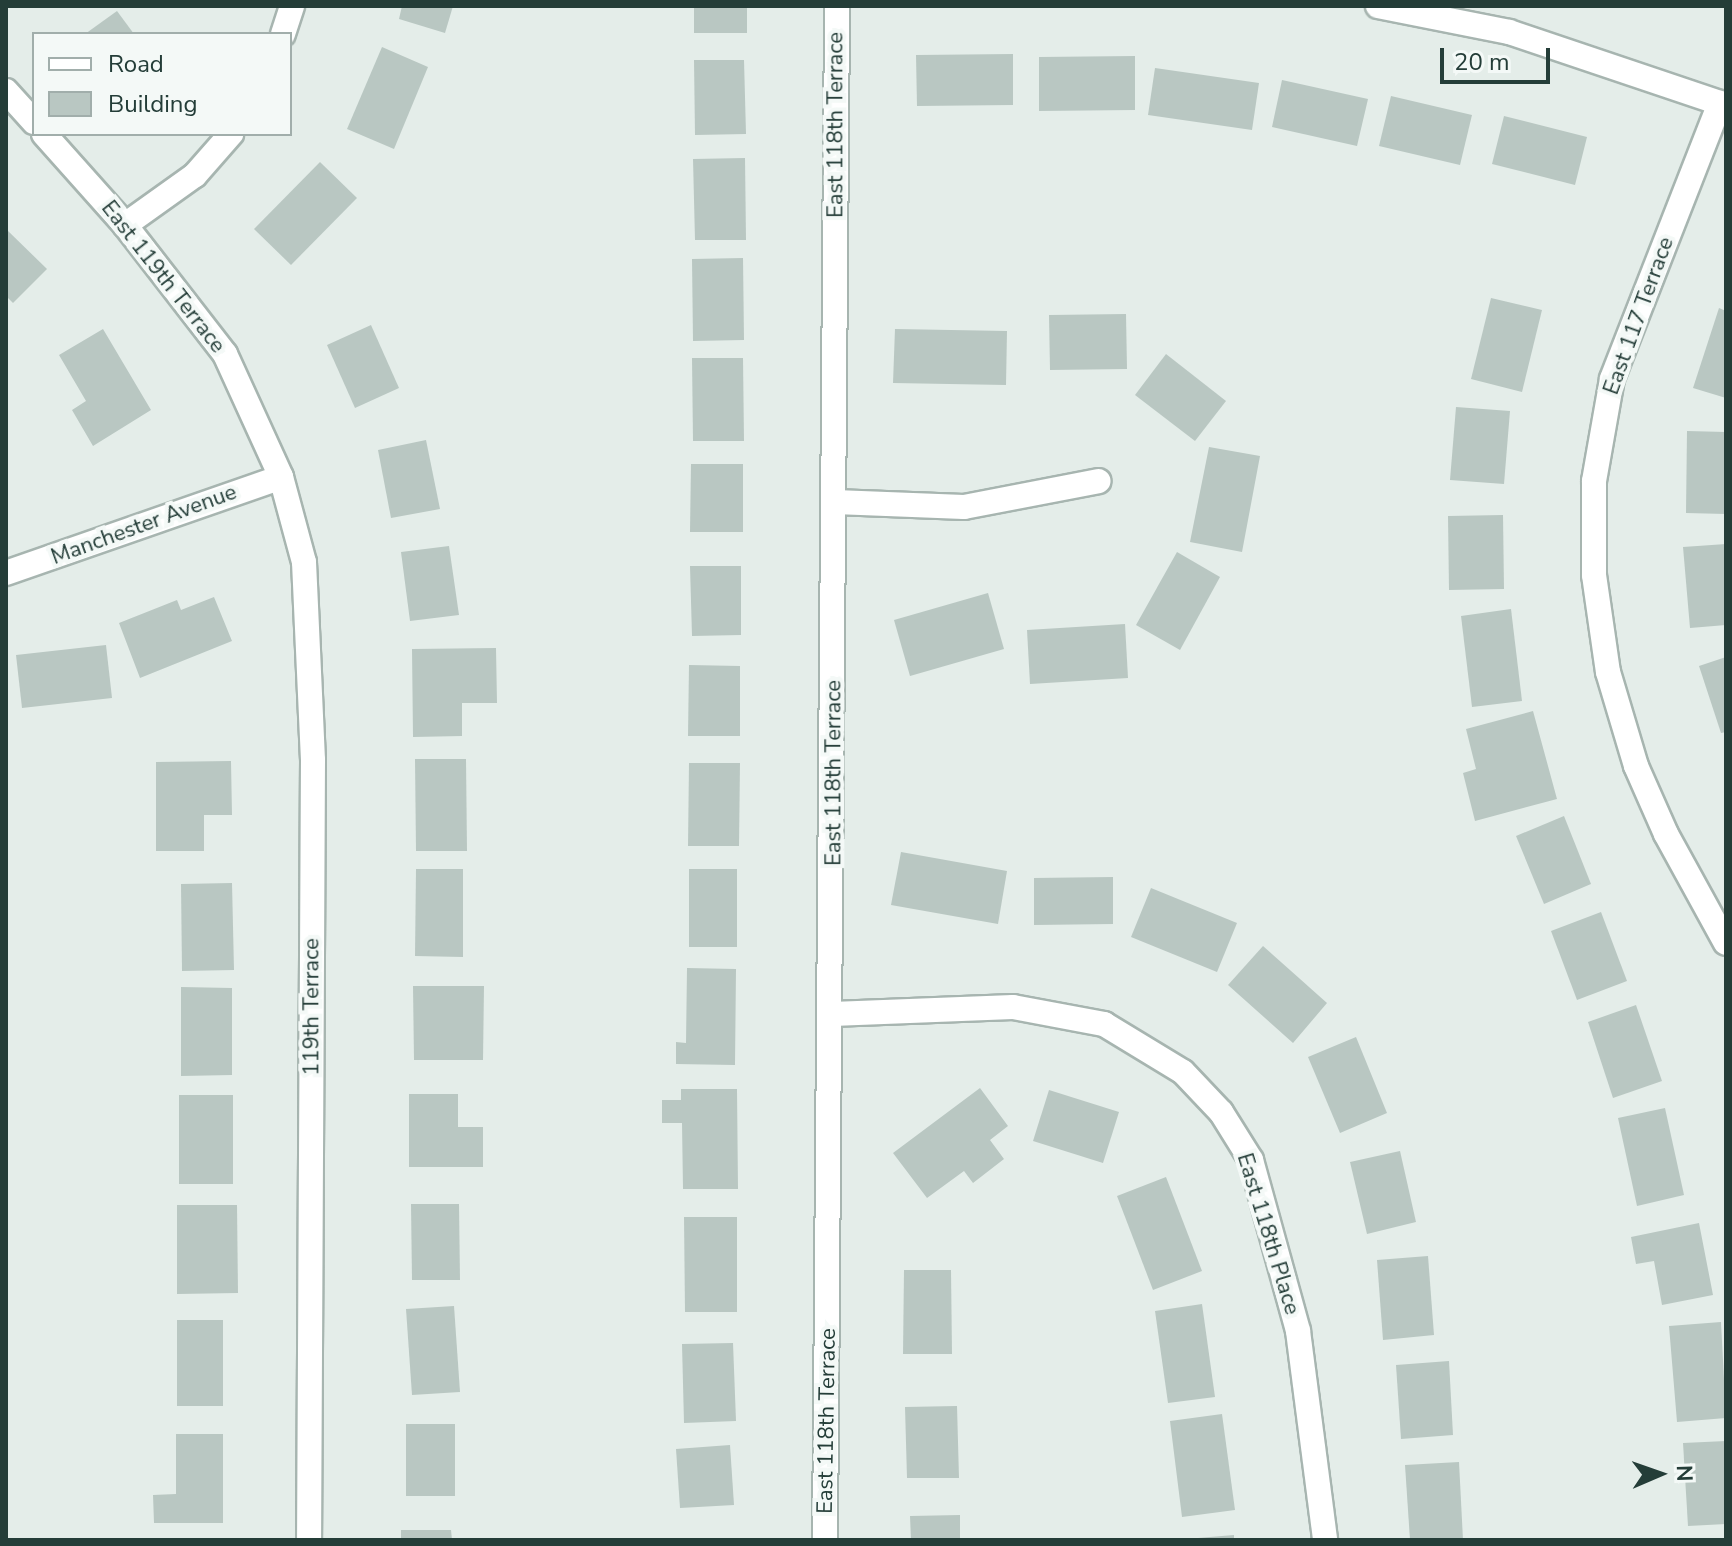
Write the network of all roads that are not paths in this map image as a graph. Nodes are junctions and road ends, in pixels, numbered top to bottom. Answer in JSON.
{"nodes":[{"id":1,"x":292,"y":6,"type":"edge"},
{"id":2,"x":837,"y":6,"type":"edge"},
{"id":3,"x":1378,"y":6,"type":"edge"},
{"id":4,"x":284,"y":32,"type":"edge"},
{"id":5,"x":6,"y":91,"type":"edge"},
{"id":6,"x":1723,"y":104,"type":"edge"},
{"id":7,"x":32,"y":120,"type":"edge"},
{"id":8,"x":46,"y":136,"type":"edge"},
{"id":9,"x":229,"y":136,"type":"edge"},
{"id":10,"x":125,"y":225,"type":"junction"},
{"id":11,"x":281,"y":477,"type":"junction"},
{"id":12,"x":1099,"y":481,"type":"dead end"},
{"id":13,"x":835,"y":502,"type":"junction"},
{"id":14,"x":6,"y":573,"type":"edge"},
{"id":15,"x":1726,"y":943,"type":"edge"},
{"id":16,"x":832,"y":1014,"type":"junction"},
{"id":17,"x":309,"y":1540,"type":"edge"},
{"id":18,"x":825,"y":1540,"type":"edge"},
{"id":19,"x":1325,"y":1540,"type":"edge"}],
"edges":[{"from":1,"to":4,"type":"street"},
{"from":2,"to":13,"type":"street","name":"East 118th Terrace"},
{"from":3,"to":6,"type":"street"},
{"from":5,"to":7,"type":"street"},
{"from":6,"to":15,"type":"street","name":"East 117 Terrace"},
{"from":8,"to":10,"type":"street","name":"East 119th Terrace"},
{"from":9,"to":10,"type":"street"},
{"from":10,"to":11,"type":"street","name":"East 119th Terrace"},
{"from":11,"to":14,"type":"street","name":"Manchester Avenue"},
{"from":11,"to":17,"type":"street","name":"119th Terrace"},
{"from":12,"to":13,"type":"street"},
{"from":13,"to":16,"type":"street","name":"East 118th Terrace"},
{"from":16,"to":18,"type":"street","name":"East 118th Terrace"},
{"from":16,"to":19,"type":"street","name":"East 118th Place"}]}
